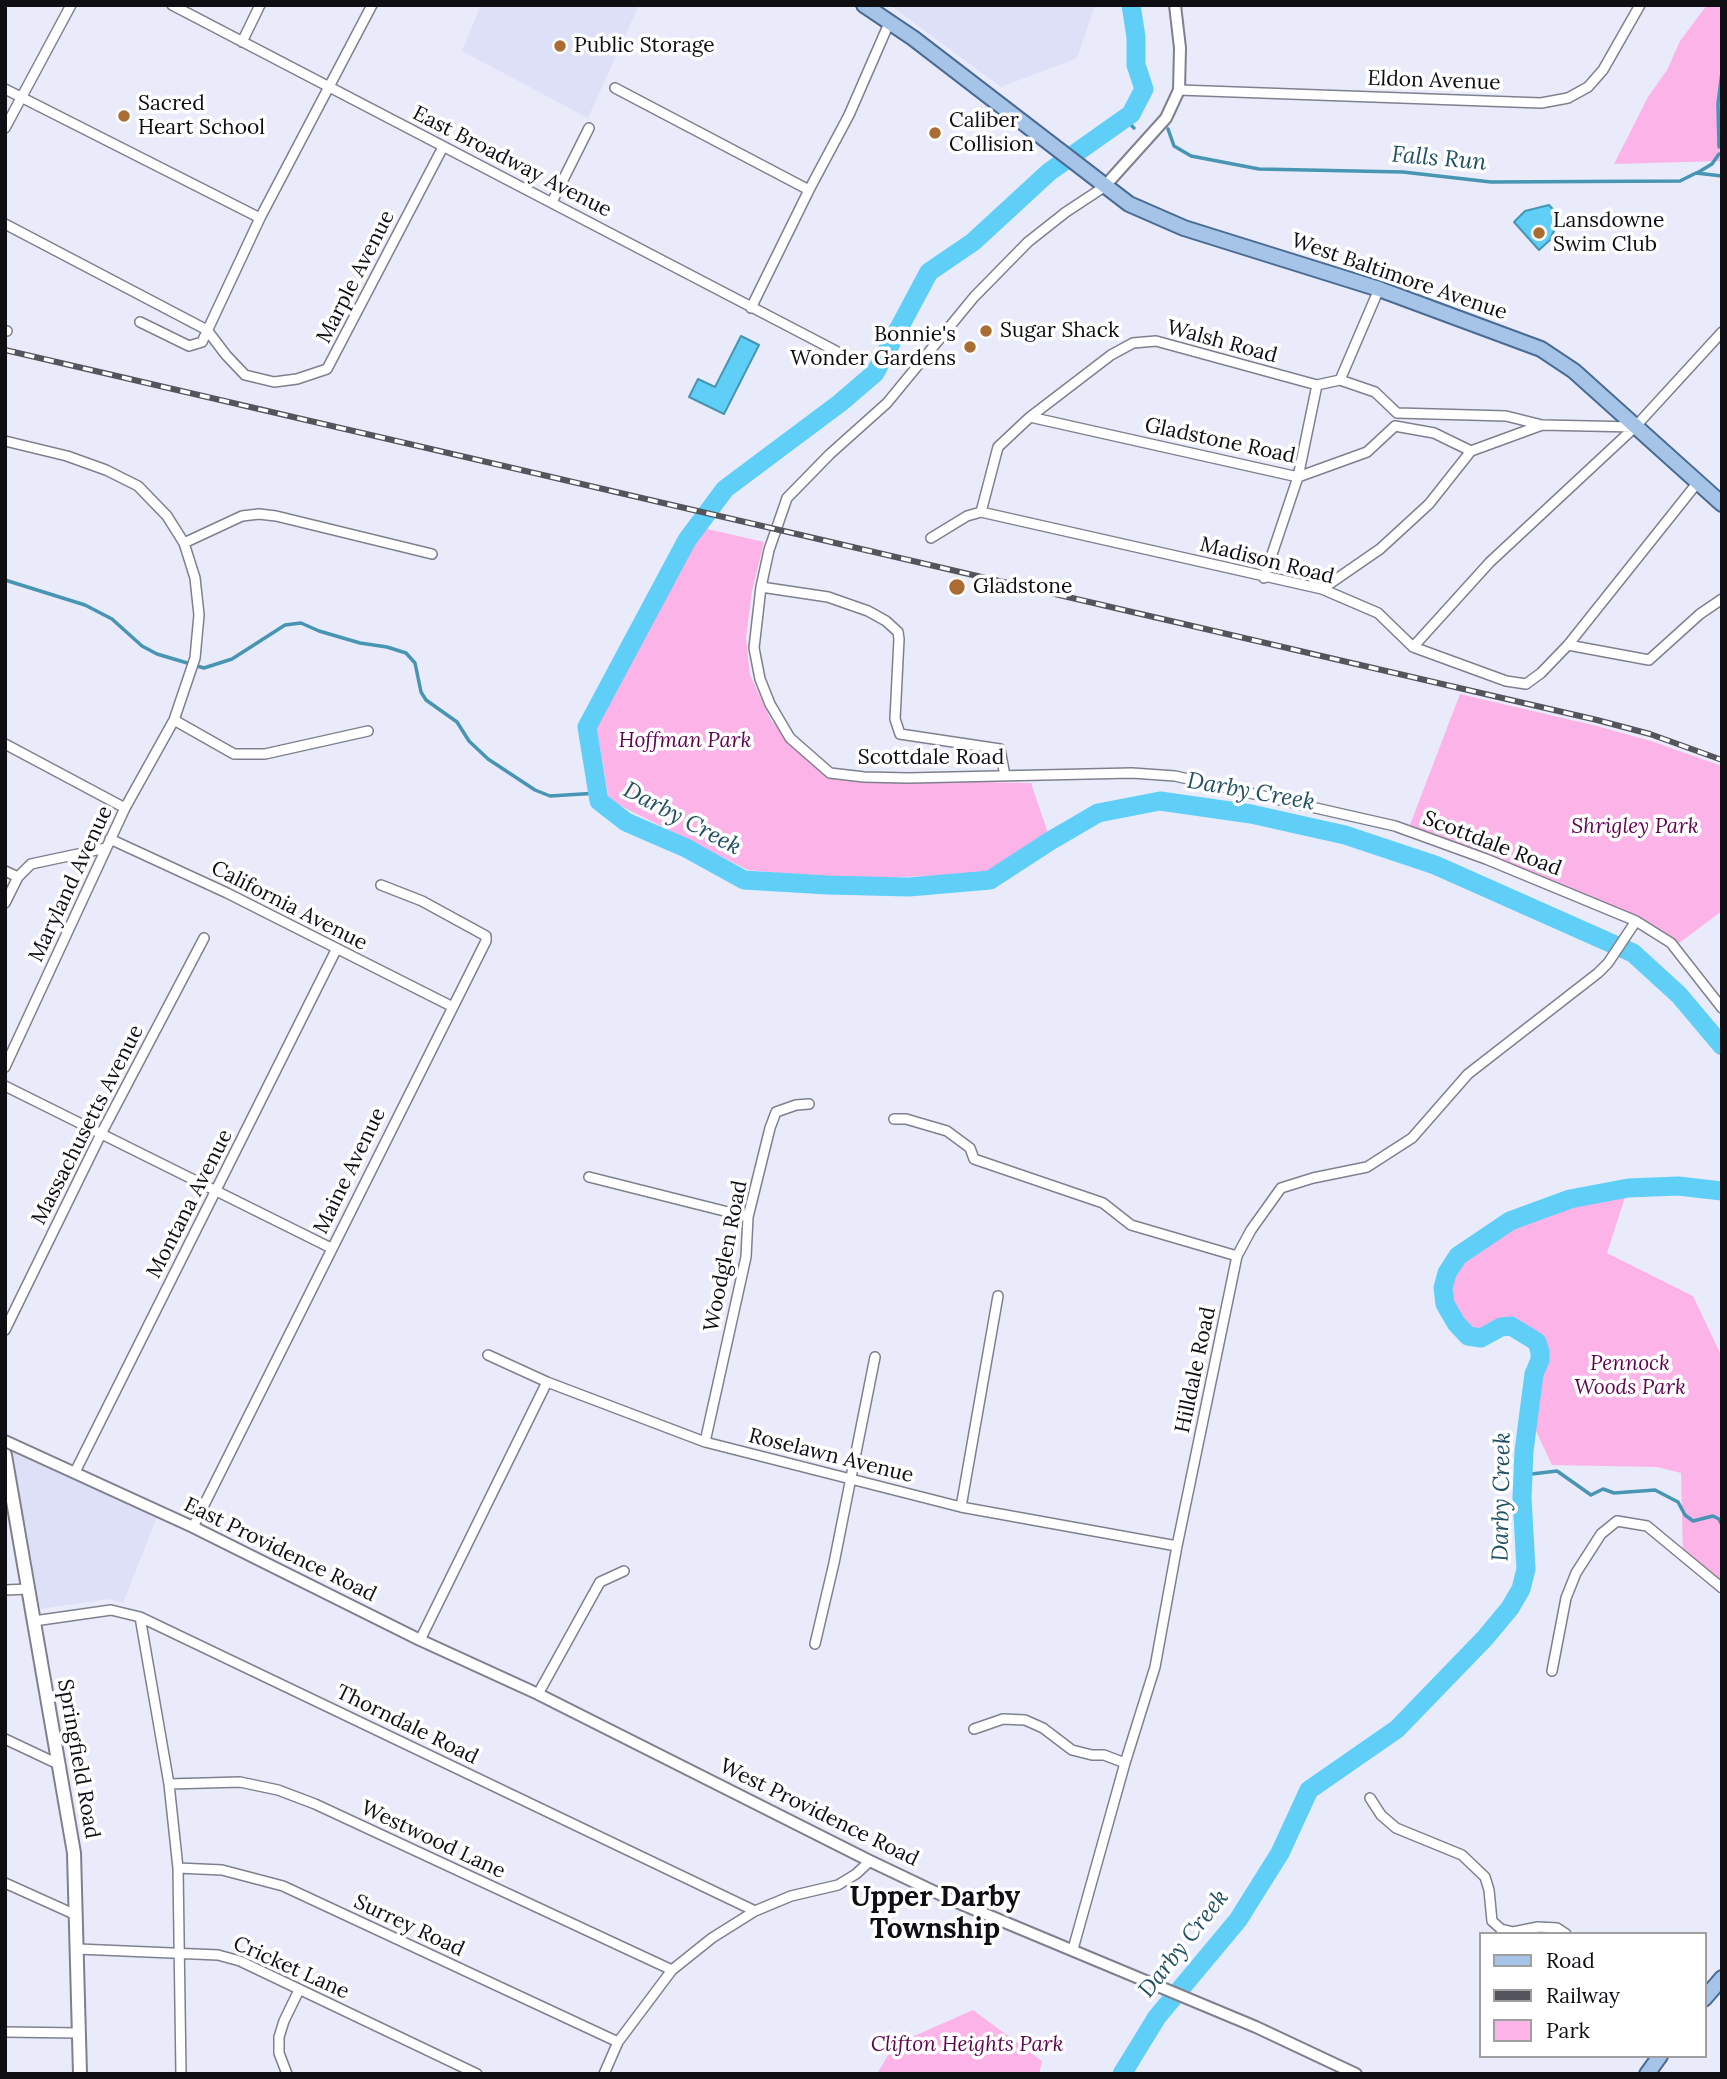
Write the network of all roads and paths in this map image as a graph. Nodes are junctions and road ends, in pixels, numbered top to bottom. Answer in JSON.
{"nodes":[{"id":1,"x":71,"y":5,"type":"edge"},
{"id":2,"x":172,"y":5,"type":"edge"},
{"id":3,"x":260,"y":5,"type":"edge"},
{"id":4,"x":372,"y":5,"type":"edge"},
{"id":5,"x":864,"y":5,"type":"edge"},
{"id":6,"x":1175,"y":5,"type":"edge"},
{"id":7,"x":1640,"y":5,"type":"edge"},
{"id":8,"x":890,"y":21,"type":"junction"},
{"id":9,"x":242,"y":42,"type":"junction"},
{"id":10,"x":329,"y":86,"type":"junction"},
{"id":11,"x":615,"y":88,"type":"dead end"},
{"id":12,"x":5,"y":89,"type":"edge"},
{"id":13,"x":1179,"y":90,"type":"junction"},
{"id":14,"x":21,"y":97,"type":"junction"},
{"id":15,"x":5,"y":128,"type":"edge"},
{"id":16,"x":589,"y":128,"type":"dead end"},
{"id":17,"x":443,"y":147,"type":"junction"},
{"id":18,"x":1099,"y":182,"type":"junction"},
{"id":19,"x":809,"y":190,"type":"junction"},
{"id":20,"x":552,"y":202,"type":"junction"},
{"id":21,"x":260,"y":218,"type":"junction"},
{"id":22,"x":5,"y":225,"type":"edge"},
{"id":23,"x":1379,"y":289,"type":"junction"},
{"id":24,"x":751,"y":308,"type":"junction"},
{"id":25,"x":140,"y":322,"type":"dead end"},
{"id":26,"x":207,"y":330,"type":"junction"},
{"id":27,"x":1722,"y":332,"type":"edge"},
{"id":28,"x":836,"y":351,"type":"dead end"},
{"id":29,"x":1340,"y":380,"type":"junction"},
{"id":30,"x":1317,"y":384,"type":"junction"},
{"id":31,"x":1397,"y":414,"type":"junction"},
{"id":32,"x":1030,"y":417,"type":"junction"},
{"id":33,"x":1542,"y":425,"type":"junction"},
{"id":34,"x":1395,"y":426,"type":"junction"},
{"id":35,"x":1635,"y":427,"type":"junction"},
{"id":36,"x":5,"y":441,"type":"edge"},
{"id":37,"x":1471,"y":451,"type":"junction"},
{"id":38,"x":1298,"y":477,"type":"junction"},
{"id":39,"x":1698,"y":482,"type":"junction"},
{"id":40,"x":1722,"y":504,"type":"edge"},
{"id":41,"x":981,"y":512,"type":"junction"},
{"id":42,"x":931,"y":538,"type":"dead end"},
{"id":43,"x":184,"y":543,"type":"junction"},
{"id":44,"x":432,"y":554,"type":"dead end"},
{"id":45,"x":1264,"y":578,"type":"junction"},
{"id":46,"x":761,"y":587,"type":"junction"},
{"id":47,"x":1322,"y":589,"type":"junction"},
{"id":48,"x":1722,"y":599,"type":"edge"},
{"id":49,"x":1568,"y":645,"type":"junction"},
{"id":50,"x":1413,"y":647,"type":"junction"},
{"id":51,"x":174,"y":720,"type":"junction"},
{"id":52,"x":368,"y":731,"type":"dead end"},
{"id":53,"x":5,"y":744,"type":"edge"},
{"id":54,"x":1005,"y":776,"type":"junction"},
{"id":55,"x":125,"y":808,"type":"junction"},
{"id":56,"x":108,"y":843,"type":"junction"},
{"id":57,"x":5,"y":871,"type":"edge"},
{"id":58,"x":18,"y":877,"type":"junction"},
{"id":59,"x":381,"y":885,"type":"dead end"},
{"id":60,"x":5,"y":903,"type":"edge"},
{"id":61,"x":1633,"y":925,"type":"junction"},
{"id":62,"x":204,"y":938,"type":"dead end"},
{"id":63,"x":335,"y":950,"type":"junction"},
{"id":64,"x":451,"y":1006,"type":"junction"},
{"id":65,"x":1722,"y":1008,"type":"edge"},
{"id":66,"x":5,"y":1067,"type":"edge"},
{"id":67,"x":5,"y":1086,"type":"edge"},
{"id":68,"x":809,"y":1104,"type":"dead end"},
{"id":69,"x":894,"y":1119,"type":"dead end"},
{"id":70,"x":101,"y":1134,"type":"junction"},
{"id":71,"x":589,"y":1177,"type":"dead end"},
{"id":72,"x":216,"y":1192,"type":"junction"},
{"id":73,"x":748,"y":1217,"type":"junction"},
{"id":74,"x":331,"y":1248,"type":"junction"},
{"id":75,"x":1237,"y":1256,"type":"junction"},
{"id":76,"x":998,"y":1296,"type":"dead end"},
{"id":77,"x":5,"y":1330,"type":"edge"},
{"id":78,"x":488,"y":1355,"type":"dead end"},
{"id":79,"x":875,"y":1357,"type":"dead end"},
{"id":80,"x":547,"y":1382,"type":"junction"},
{"id":81,"x":5,"y":1441,"type":"edge"},
{"id":82,"x":705,"y":1442,"type":"junction"},
{"id":83,"x":5,"y":1455,"type":"edge"},
{"id":84,"x":75,"y":1472,"type":"junction"},
{"id":85,"x":850,"y":1479,"type":"junction"},
{"id":86,"x":961,"y":1507,"type":"junction"},
{"id":87,"x":193,"y":1527,"type":"junction"},
{"id":88,"x":1177,"y":1546,"type":"junction"},
{"id":89,"x":624,"y":1571,"type":"dead end"},
{"id":90,"x":1722,"y":1588,"type":"edge"},
{"id":91,"x":29,"y":1589,"type":"junction"},
{"id":92,"x":5,"y":1590,"type":"edge"},
{"id":93,"x":140,"y":1617,"type":"junction"},
{"id":94,"x":34,"y":1621,"type":"junction"},
{"id":95,"x":420,"y":1640,"type":"junction"},
{"id":96,"x":815,"y":1644,"type":"dead end"},
{"id":97,"x":1552,"y":1671,"type":"dead end"},
{"id":98,"x":538,"y":1694,"type":"junction"},
{"id":99,"x":974,"y":1729,"type":"dead end"},
{"id":100,"x":5,"y":1739,"type":"edge"},
{"id":101,"x":1125,"y":1763,"type":"junction"},
{"id":102,"x":60,"y":1765,"type":"junction"},
{"id":103,"x":169,"y":1784,"type":"junction"},
{"id":104,"x":1370,"y":1798,"type":"dead end"},
{"id":105,"x":870,"y":1861,"type":"junction"},
{"id":106,"x":178,"y":1868,"type":"junction"},
{"id":107,"x":5,"y":1883,"type":"edge"},
{"id":108,"x":755,"y":1911,"type":"junction"},
{"id":109,"x":76,"y":1915,"type":"junction"},
{"id":110,"x":1513,"y":1932,"type":"edge"},
{"id":111,"x":1513,"y":1932,"type":"edge"},
{"id":112,"x":1563,"y":1932,"type":"edge"},
{"id":113,"x":78,"y":1949,"type":"junction"},
{"id":114,"x":1073,"y":1949,"type":"junction"},
{"id":115,"x":180,"y":1953,"type":"junction"},
{"id":116,"x":672,"y":1970,"type":"junction"},
{"id":117,"x":1722,"y":1978,"type":"edge"},
{"id":118,"x":299,"y":1990,"type":"junction"},
{"id":119,"x":1706,"y":1997,"type":"edge"},
{"id":120,"x":5,"y":2032,"type":"edge"},
{"id":121,"x":79,"y":2033,"type":"junction"},
{"id":122,"x":618,"y":2042,"type":"junction"},
{"id":123,"x":1659,"y":2058,"type":"edge"},
{"id":124,"x":80,"y":2074,"type":"edge"},
{"id":125,"x":181,"y":2074,"type":"edge"},
{"id":126,"x":287,"y":2074,"type":"edge"},
{"id":127,"x":477,"y":2074,"type":"edge"},
{"id":128,"x":604,"y":2074,"type":"edge"},
{"id":129,"x":1356,"y":2074,"type":"edge"},
{"id":130,"x":1647,"y":2074,"type":"edge"}],
"edges":[{"from":1,"to":14,"type":"street"},
{"from":2,"to":9,"type":"street","name":"East Broadway Avenue"},
{"from":3,"to":9,"type":"street"},
{"from":4,"to":10,"type":"street"},
{"from":5,"to":8,"type":"main road","name":"West Baltimore Avenue"},
{"from":6,"to":13,"type":"street"},
{"from":7,"to":13,"type":"street","name":"Eldon Avenue"},
{"from":8,"to":18,"type":"main road","name":"West Baltimore Avenue"},
{"from":8,"to":19,"type":"street"},
{"from":9,"to":10,"type":"street","name":"East Broadway Avenue"},
{"from":10,"to":17,"type":"street","name":"East Broadway Avenue"},
{"from":10,"to":21,"type":"street"},
{"from":11,"to":19,"type":"street"},
{"from":12,"to":14,"type":"street"},
{"from":13,"to":18,"type":"street"},
{"from":14,"to":15,"type":"street"},
{"from":14,"to":21,"type":"street"},
{"from":16,"to":20,"type":"street"},
{"from":17,"to":20,"type":"street","name":"East Broadway Avenue"},
{"from":17,"to":26,"type":"street","name":"Marple Avenue"},
{"from":18,"to":23,"type":"main road","name":"West Baltimore Avenue"},
{"from":18,"to":46,"type":"street","name":"Scottdale Road"},
{"from":19,"to":24,"type":"street"},
{"from":20,"to":24,"type":"street","name":"East Broadway Avenue"},
{"from":21,"to":26,"type":"street"},
{"from":22,"to":26,"type":"street"},
{"from":23,"to":29,"type":"street"},
{"from":23,"to":35,"type":"main road","name":"West Baltimore Avenue"},
{"from":24,"to":28,"type":"street","name":"East Broadway Avenue"},
{"from":25,"to":26,"type":"street"},
{"from":27,"to":35,"type":"street"},
{"from":29,"to":30,"type":"street","name":"Walsh Road"},
{"from":29,"to":31,"type":"street","name":"Walsh Road"},
{"from":30,"to":32,"type":"street","name":"Walsh Road"},
{"from":30,"to":38,"type":"street"},
{"from":31,"to":33,"type":"street"},
{"from":31,"to":34,"type":"street"},
{"from":32,"to":38,"type":"street","name":"Gladstone Road"},
{"from":32,"to":41,"type":"street","name":"Walsh Road"},
{"from":33,"to":35,"type":"street"},
{"from":33,"to":37,"type":"street"},
{"from":34,"to":37,"type":"street"},
{"from":34,"to":38,"type":"street","name":"Gladstone Road"},
{"from":35,"to":39,"type":"main road","name":"West Baltimore Avenue"},
{"from":35,"to":50,"type":"street"},
{"from":36,"to":43,"type":"street","name":"Maryland Avenue"},
{"from":37,"to":47,"type":"street"},
{"from":38,"to":45,"type":"street"},
{"from":39,"to":40,"type":"main road","name":"West Baltimore Avenue"},
{"from":39,"to":49,"type":"street"},
{"from":41,"to":42,"type":"street"},
{"from":41,"to":45,"type":"street","name":"Madison Road"},
{"from":43,"to":44,"type":"street"},
{"from":43,"to":51,"type":"street","name":"Maryland Avenue"},
{"from":45,"to":47,"type":"street","name":"Madison Road"},
{"from":46,"to":54,"type":"street"},
{"from":46,"to":54,"type":"street","name":"Scottdale Road"},
{"from":47,"to":50,"type":"street","name":"Madison Road"},
{"from":48,"to":49,"type":"street"},
{"from":49,"to":50,"type":"street","name":"Madison Road"},
{"from":51,"to":52,"type":"street"},
{"from":51,"to":55,"type":"street","name":"Maryland Avenue"},
{"from":53,"to":55,"type":"street"},
{"from":54,"to":61,"type":"street","name":"Scottdale Road"},
{"from":55,"to":56,"type":"street","name":"Maryland Avenue"},
{"from":56,"to":58,"type":"street"},
{"from":56,"to":63,"type":"street","name":"California Avenue"},
{"from":56,"to":66,"type":"street","name":"Maryland Avenue"},
{"from":57,"to":58,"type":"street"},
{"from":58,"to":60,"type":"street"},
{"from":59,"to":64,"type":"street","name":"Maine Avenue"},
{"from":61,"to":65,"type":"street","name":"Scottdale Road"},
{"from":61,"to":75,"type":"street","name":"Hilldale Road"},
{"from":62,"to":70,"type":"street","name":"Massachusetts Avenue"},
{"from":63,"to":64,"type":"street","name":"California Avenue"},
{"from":63,"to":72,"type":"street","name":"Montana Avenue"},
{"from":64,"to":74,"type":"street","name":"Maine Avenue"},
{"from":67,"to":70,"type":"street"},
{"from":68,"to":73,"type":"street","name":"Woodglen Road"},
{"from":69,"to":75,"type":"street"},
{"from":70,"to":72,"type":"street"},
{"from":70,"to":77,"type":"street","name":"Massachusetts Avenue"},
{"from":71,"to":73,"type":"street"},
{"from":72,"to":74,"type":"street"},
{"from":72,"to":84,"type":"street","name":"Montana Avenue"},
{"from":73,"to":82,"type":"street","name":"Woodglen Road"},
{"from":74,"to":87,"type":"street","name":"Maine Avenue"},
{"from":75,"to":88,"type":"street","name":"Hilldale Road"},
{"from":76,"to":86,"type":"street"},
{"from":78,"to":80,"type":"street","name":"Roselawn Avenue"},
{"from":79,"to":85,"type":"street"},
{"from":80,"to":82,"type":"street","name":"Roselawn Avenue"},
{"from":80,"to":95,"type":"street"},
{"from":81,"to":84,"type":"street","name":"East Providence Road"},
{"from":82,"to":85,"type":"street","name":"Roselawn Avenue"},
{"from":83,"to":91,"type":"main road","name":"Springfield Road"},
{"from":84,"to":87,"type":"street","name":"East Providence Road"},
{"from":85,"to":86,"type":"street","name":"Roselawn Avenue"},
{"from":85,"to":96,"type":"street"},
{"from":86,"to":88,"type":"street","name":"Roselawn Avenue"},
{"from":87,"to":95,"type":"street","name":"East Providence Road"},
{"from":88,"to":101,"type":"street","name":"Hilldale Road"},
{"from":89,"to":98,"type":"street"},
{"from":90,"to":97,"type":"street"},
{"from":91,"to":92,"type":"street"},
{"from":91,"to":94,"type":"main road","name":"Springfield Road"},
{"from":93,"to":94,"type":"street","name":"Thorndale Road"},
{"from":93,"to":103,"type":"street"},
{"from":93,"to":108,"type":"street","name":"Thorndale Road"},
{"from":94,"to":102,"type":"main road","name":"Springfield Road"},
{"from":95,"to":98,"type":"street","name":"East Providence Road"},
{"from":98,"to":105,"type":"street","name":"West Providence Road"},
{"from":99,"to":101,"type":"street"},
{"from":100,"to":102,"type":"street"},
{"from":101,"to":114,"type":"street","name":"Hilldale Road"},
{"from":102,"to":109,"type":"main road","name":"Springfield Road"},
{"from":103,"to":106,"type":"street"},
{"from":103,"to":116,"type":"street","name":"Westwood Lane"},
{"from":104,"to":111,"type":"street"},
{"from":105,"to":108,"type":"street"},
{"from":105,"to":114,"type":"street","name":"West Providence Road"},
{"from":106,"to":115,"type":"street"},
{"from":106,"to":122,"type":"street","name":"Surrey Road"},
{"from":107,"to":109,"type":"street"},
{"from":108,"to":116,"type":"street"},
{"from":109,"to":113,"type":"main road","name":"Springfield Road"},
{"from":110,"to":112,"type":"street"},
{"from":113,"to":115,"type":"street","name":"Cricket Lane"},
{"from":113,"to":121,"type":"main road","name":"Springfield Road"},
{"from":114,"to":129,"type":"street","name":"West Providence Road"},
{"from":115,"to":118,"type":"street","name":"Cricket Lane"},
{"from":115,"to":125,"type":"street"},
{"from":116,"to":122,"type":"street"},
{"from":117,"to":119,"type":"main road"},
{"from":118,"to":126,"type":"street"},
{"from":118,"to":127,"type":"street","name":"Cricket Lane"},
{"from":120,"to":121,"type":"street"},
{"from":121,"to":124,"type":"main road","name":"Springfield Road"},
{"from":122,"to":128,"type":"street"},
{"from":123,"to":130,"type":"main road"}]}
